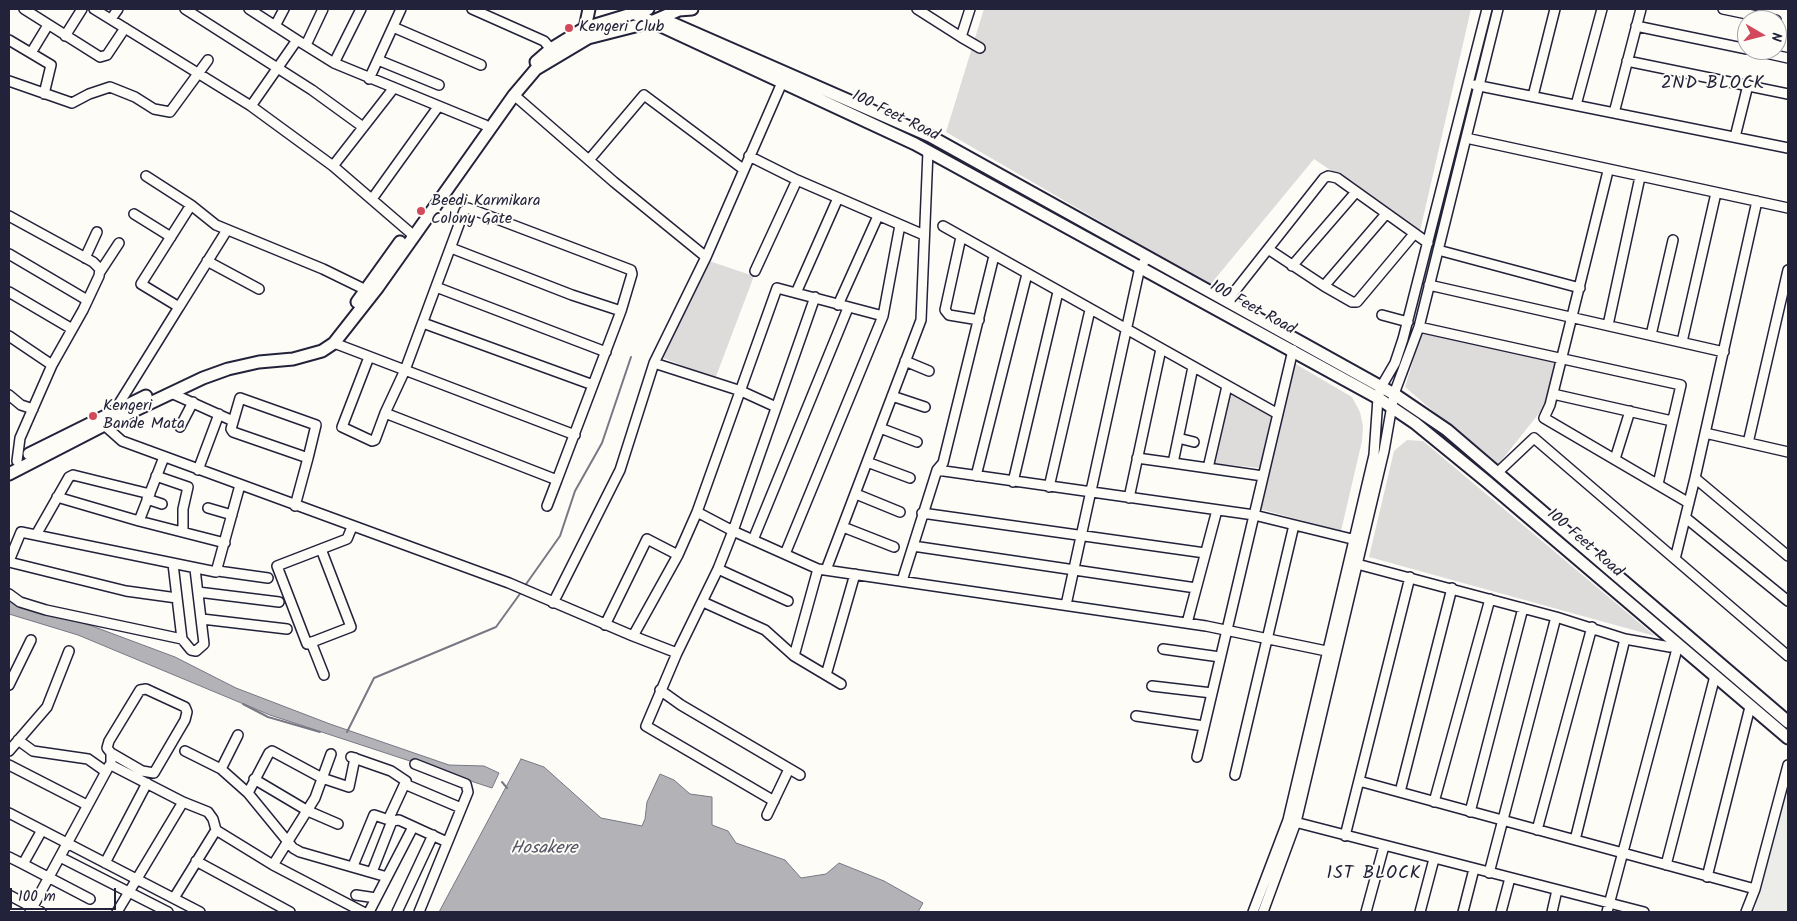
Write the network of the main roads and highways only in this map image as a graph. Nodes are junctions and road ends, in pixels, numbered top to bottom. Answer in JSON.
{"nodes":[{"id":1,"x":589,"y":9,"type":"edge"},
{"id":2,"x":692,"y":9,"type":"edge"},
{"id":3,"x":641,"y":10,"type":"edge"},
{"id":4,"x":656,"y":20,"type":"junction"},
{"id":5,"x":586,"y":33,"type":"junction"},
{"id":6,"x":785,"y":77,"type":"junction"},
{"id":7,"x":411,"y":233,"type":"junction"},
{"id":8,"x":1379,"y":393,"type":"junction"},
{"id":9,"x":13,"y":463,"type":"edge"},
{"id":10,"x":9,"y":474,"type":"edge"},
{"id":11,"x":1788,"y":722,"type":"edge"},
{"id":12,"x":1788,"y":738,"type":"edge"}],
"edges":[{"from":1,"to":5,"type":"main road"},
{"from":2,"to":4,"type":"main road"},
{"from":3,"to":4,"type":"main road","name":"100 Feet Road"},
{"from":3,"to":5,"type":"main road"},
{"from":4,"to":5,"type":"main road"},
{"from":4,"to":6,"type":"main road","name":"100 Feet Road"},
{"from":5,"to":7,"type":"main road"},
{"from":5,"to":7,"type":"main road"},
{"from":6,"to":8,"type":"main road","name":"100 Feet Road"},
{"from":6,"to":8,"type":"main road","name":"100 Feet Road"},
{"from":7,"to":9,"type":"main road"},
{"from":7,"to":10,"type":"main road"},
{"from":8,"to":11,"type":"main road","name":"100 Feet Road"},
{"from":8,"to":12,"type":"main road","name":"100 Feet Road"}]}
